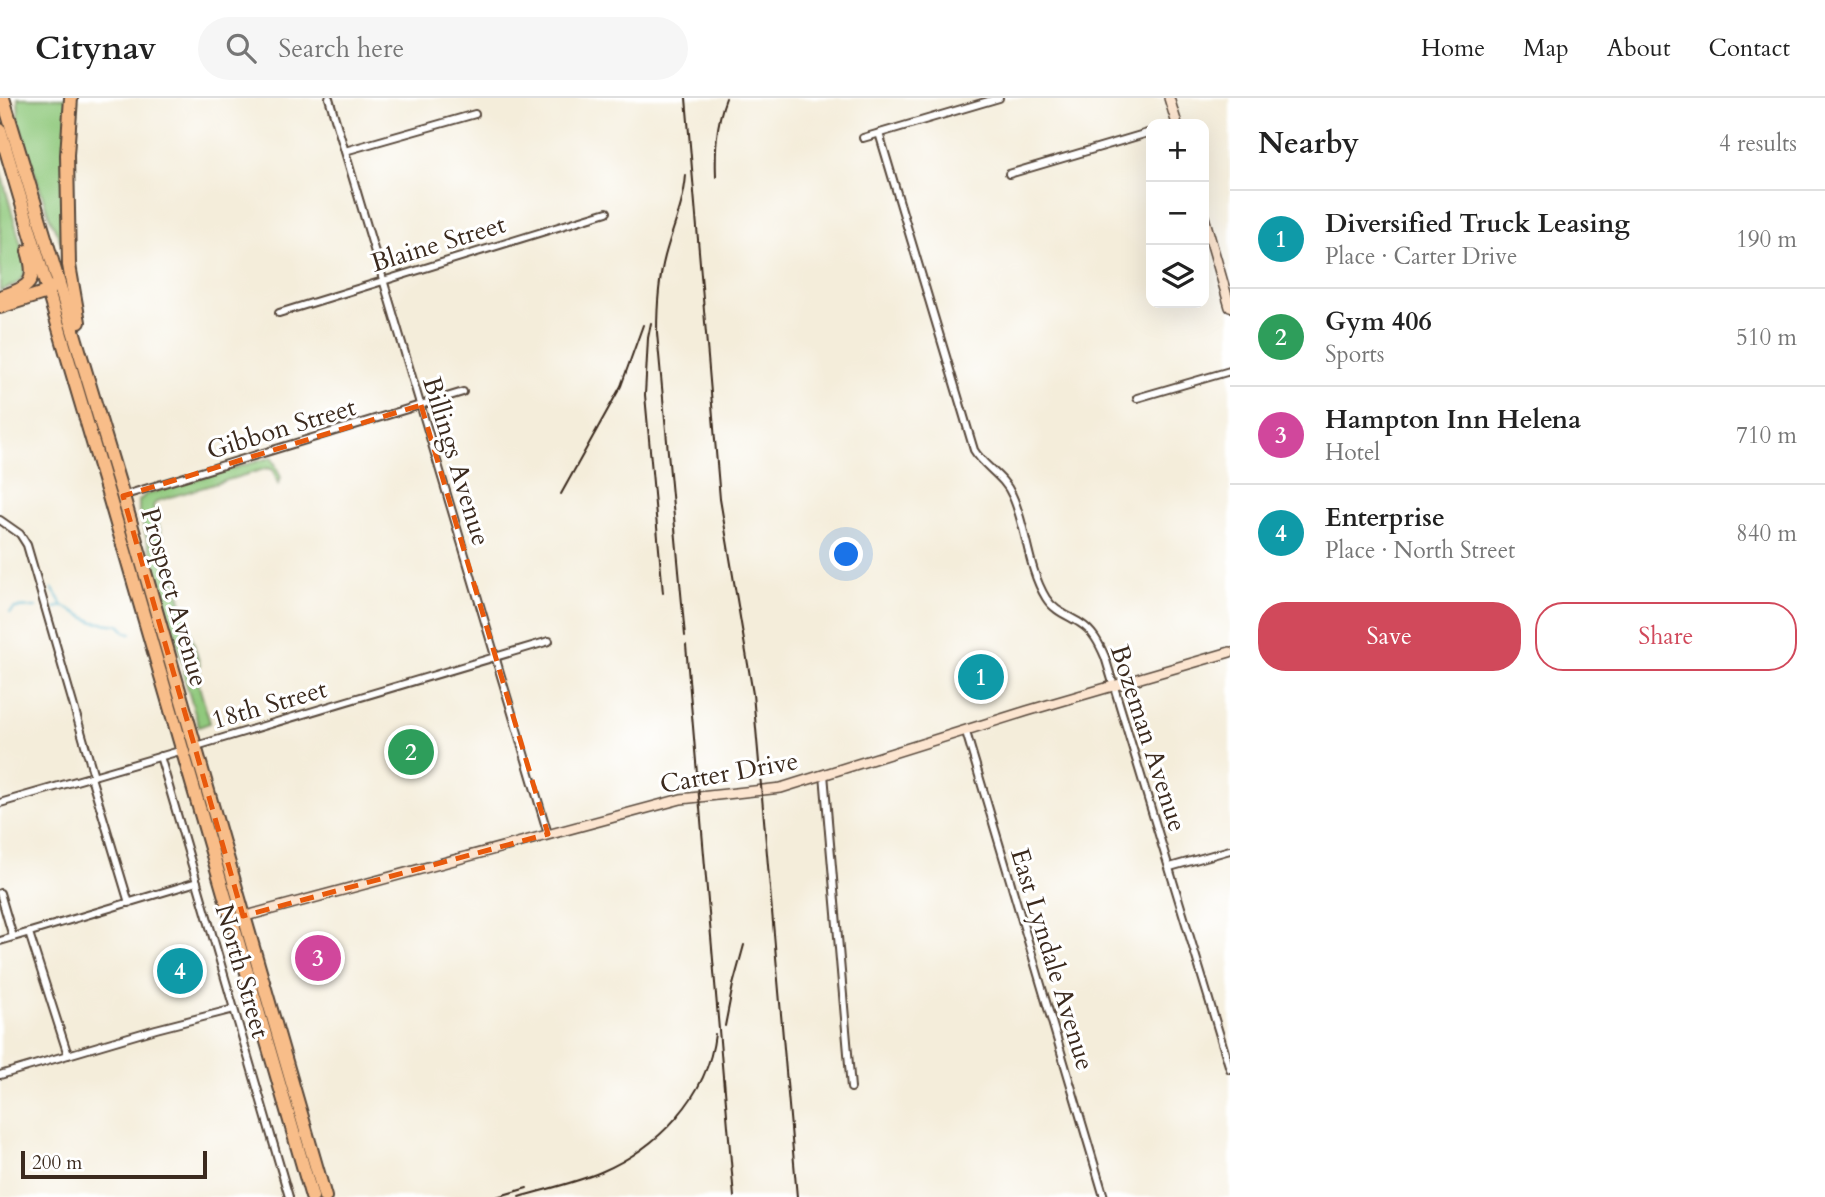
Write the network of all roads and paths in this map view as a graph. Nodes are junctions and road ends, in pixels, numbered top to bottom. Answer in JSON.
{"nodes":[{"id":1,"x":71,"y":98,"type":"edge"},
{"id":2,"x":329,"y":98,"type":"edge"},
{"id":3,"x":999,"y":98,"type":"edge"},
{"id":4,"x":1169,"y":98,"type":"edge"},
{"id":5,"x":4,"y":102,"type":"edge"},
{"id":6,"x":475,"y":114,"type":"dead end"},
{"id":7,"x":1175,"y":119,"type":"edge"},
{"id":8,"x":0,"y":130,"type":"edge"},
{"id":9,"x":879,"y":133,"type":"junction"},
{"id":10,"x":1146,"y":133,"type":"edge"},
{"id":11,"x":863,"y":138,"type":"dead end"},
{"id":12,"x":5,"y":145,"type":"junction"},
{"id":13,"x":345,"y":151,"type":"junction"},
{"id":14,"x":1009,"y":174,"type":"dead end"},
{"id":15,"x":607,"y":212,"type":"dead end"},
{"id":16,"x":1209,"y":234,"type":"edge"},
{"id":17,"x":55,"y":270,"type":"junction"},
{"id":18,"x":383,"y":279,"type":"junction"},
{"id":19,"x":48,"y":291,"type":"junction"},
{"id":20,"x":0,"y":297,"type":"edge"},
{"id":21,"x":0,"y":307,"type":"edge"},
{"id":22,"x":1230,"y":307,"type":"edge"},
{"id":23,"x":279,"y":313,"type":"dead end"},
{"id":24,"x":1230,"y":371,"type":"edge"},
{"id":25,"x":463,"y":392,"type":"dead end"},
{"id":26,"x":1137,"y":398,"type":"dead end"},
{"id":27,"x":421,"y":405,"type":"junction"},
{"id":28,"x":98,"y":412,"type":"junction"},
{"id":29,"x":117,"y":498,"type":"junction"},
{"id":30,"x":0,"y":520,"type":"edge"},
{"id":31,"x":548,"y":641,"type":"dead end"},
{"id":32,"x":1230,"y":652,"type":"edge"},
{"id":33,"x":496,"y":658,"type":"junction"},
{"id":34,"x":1114,"y":686,"type":"junction"},
{"id":35,"x":966,"y":732,"type":"junction"},
{"id":36,"x":188,"y":748,"type":"junction"},
{"id":37,"x":160,"y":757,"type":"junction"},
{"id":38,"x":824,"y":774,"type":"junction"},
{"id":39,"x":92,"y":776,"type":"junction"},
{"id":40,"x":0,"y":803,"type":"edge"},
{"id":41,"x":548,"y":834,"type":"junction"},
{"id":42,"x":1230,"y":850,"type":"edge"},
{"id":43,"x":1170,"y":867,"type":"junction"},
{"id":44,"x":197,"y":882,"type":"junction"},
{"id":45,"x":0,"y":893,"type":"edge"},
{"id":46,"x":129,"y":903,"type":"junction"},
{"id":47,"x":237,"y":918,"type":"junction"},
{"id":48,"x":29,"y":933,"type":"junction"},
{"id":49,"x":13,"y":937,"type":"junction"},
{"id":50,"x":0,"y":941,"type":"edge"},
{"id":51,"x":234,"y":1009,"type":"junction"},
{"id":52,"x":68,"y":1055,"type":"junction"},
{"id":53,"x":1230,"y":1069,"type":"edge"},
{"id":54,"x":0,"y":1075,"type":"edge"},
{"id":55,"x":851,"y":1088,"type":"dead end"},
{"id":56,"x":293,"y":1111,"type":"junction"},
{"id":57,"x":289,"y":1197,"type":"edge"},
{"id":58,"x":312,"y":1197,"type":"edge"},
{"id":59,"x":325,"y":1197,"type":"edge"},
{"id":60,"x":1104,"y":1197,"type":"edge"}],
"edges":[{"from":1,"to":28,"type":"highway"},
{"from":2,"to":13,"type":"street","name":"Billings Avenue"},
{"from":3,"to":9,"type":"street"},
{"from":4,"to":7,"type":"street"},
{"from":5,"to":17,"type":"highway","name":"Prospect Avenue"},
{"from":6,"to":13,"type":"street"},
{"from":8,"to":12,"type":"highway","name":"Prospect Avenue"},
{"from":9,"to":11,"type":"street"},
{"from":9,"to":34,"type":"street","name":"Bozeman Avenue"},
{"from":10,"to":14,"type":"street"},
{"from":12,"to":19,"type":"highway","name":"Prospect Avenue"},
{"from":12,"to":20,"type":"highway"},
{"from":13,"to":18,"type":"street","name":"Billings Avenue"},
{"from":15,"to":18,"type":"street","name":"Blaine Street"},
{"from":16,"to":22,"type":"street"},
{"from":17,"to":19,"type":"highway"},
{"from":17,"to":28,"type":"highway","name":"Prospect Avenue"},
{"from":18,"to":23,"type":"street","name":"Blaine Street"},
{"from":18,"to":27,"type":"street","name":"Billings Avenue"},
{"from":19,"to":21,"type":"highway"},
{"from":19,"to":29,"type":"highway","name":"Prospect Avenue"},
{"from":24,"to":26,"type":"street"},
{"from":25,"to":27,"type":"street","name":"Gibbon Street"},
{"from":27,"to":29,"type":"street","name":"Gibbon Street"},
{"from":27,"to":33,"type":"street","name":"Billings Avenue"},
{"from":28,"to":29,"type":"highway","name":"Prospect Avenue"},
{"from":29,"to":36,"type":"highway","name":"Prospect Avenue"},
{"from":30,"to":39,"type":"street"},
{"from":31,"to":33,"type":"street","name":"18th Street"},
{"from":32,"to":34,"type":"street","name":"Carter Drive"},
{"from":33,"to":36,"type":"street","name":"18th Street"},
{"from":33,"to":41,"type":"street","name":"Billings Avenue"},
{"from":34,"to":35,"type":"street","name":"Carter Drive"},
{"from":34,"to":43,"type":"street","name":"Bozeman Avenue"},
{"from":35,"to":38,"type":"street","name":"Carter Drive"},
{"from":35,"to":60,"type":"street","name":"East Lyndale Avenue"},
{"from":36,"to":37,"type":"street","name":"18th Street"},
{"from":36,"to":47,"type":"highway","name":"Prospect Avenue"},
{"from":37,"to":39,"type":"street","name":"18th Street"},
{"from":37,"to":44,"type":"street","name":"North Street"},
{"from":38,"to":41,"type":"street","name":"Carter Drive"},
{"from":38,"to":55,"type":"street"},
{"from":39,"to":40,"type":"street","name":"18th Street"},
{"from":39,"to":46,"type":"street"},
{"from":41,"to":47,"type":"street","name":"Carter Drive"},
{"from":42,"to":43,"type":"street"},
{"from":43,"to":53,"type":"street","name":"Bozeman Avenue"},
{"from":44,"to":46,"type":"street"},
{"from":44,"to":51,"type":"street","name":"North Street"},
{"from":45,"to":49,"type":"street"},
{"from":46,"to":48,"type":"street"},
{"from":47,"to":56,"type":"highway","name":"Prospect Avenue"},
{"from":48,"to":49,"type":"street"},
{"from":48,"to":52,"type":"street"},
{"from":49,"to":50,"type":"street"},
{"from":51,"to":52,"type":"street"},
{"from":51,"to":57,"type":"street","name":"North Street"},
{"from":52,"to":54,"type":"street"},
{"from":56,"to":58,"type":"highway"},
{"from":56,"to":59,"type":"highway"}]}
